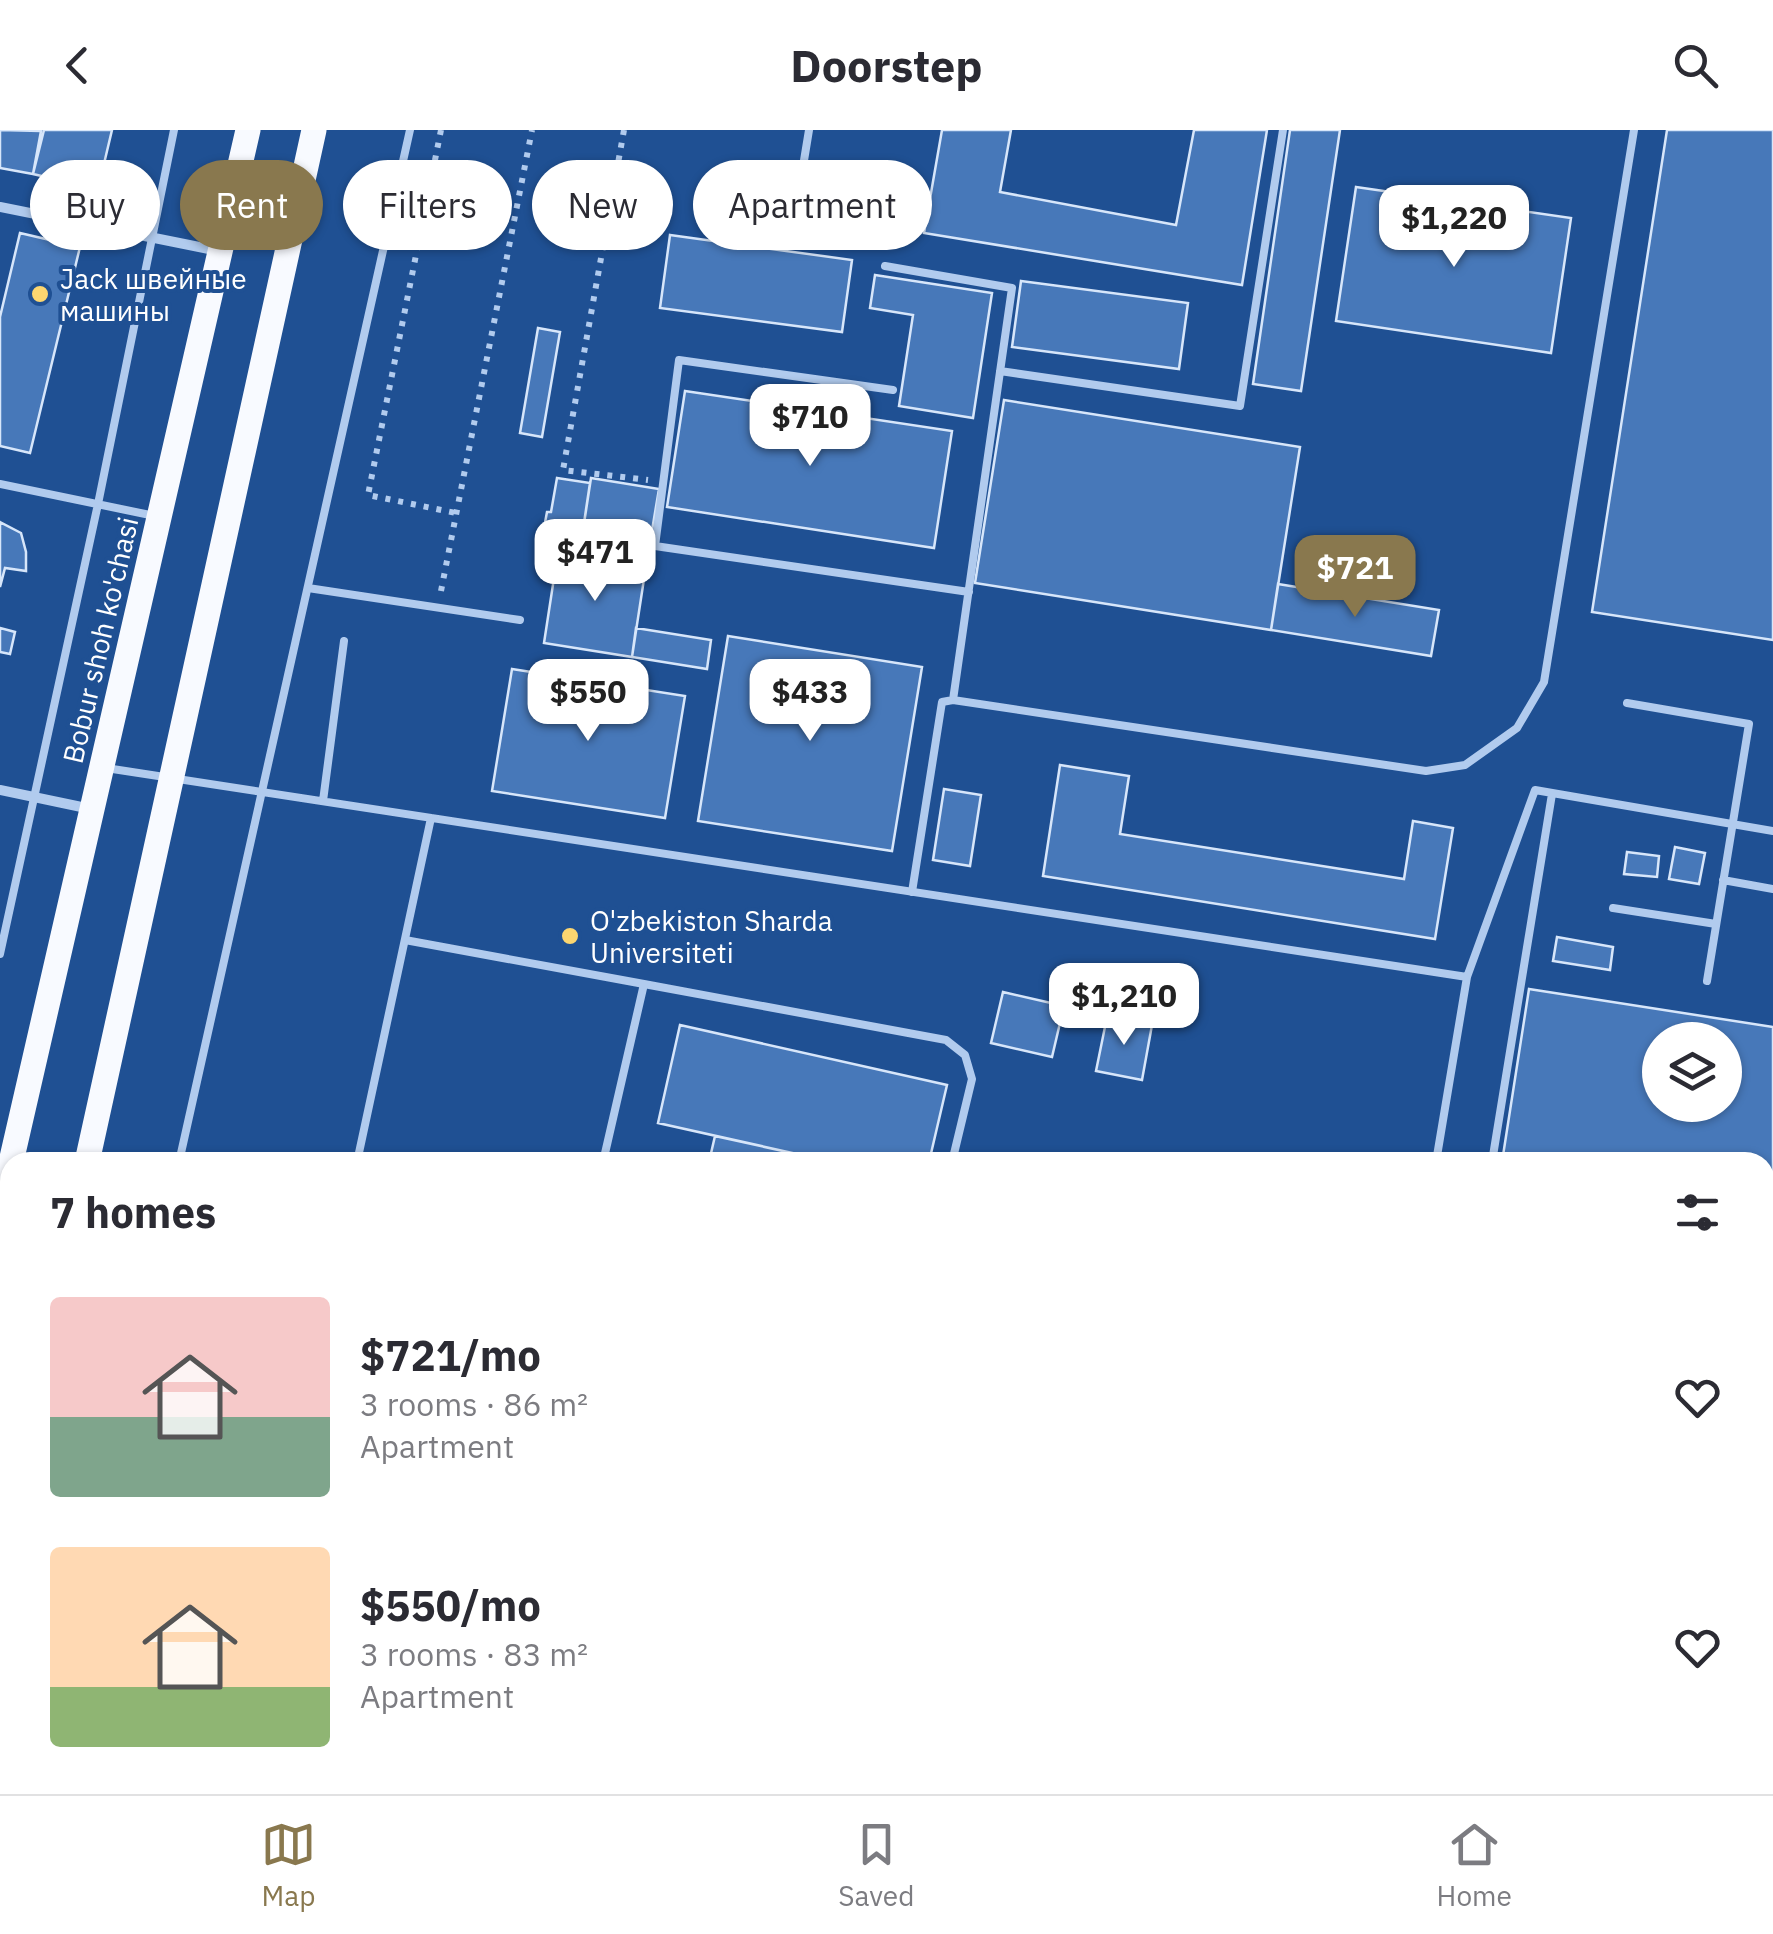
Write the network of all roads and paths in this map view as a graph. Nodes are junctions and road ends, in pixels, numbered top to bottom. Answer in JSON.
{"nodes":[{"id":1,"x":174,"y":130,"type":"edge"},
{"id":2,"x":248,"y":130,"type":"edge"},
{"id":3,"x":314,"y":130,"type":"edge"},
{"id":4,"x":410,"y":130,"type":"edge"},
{"id":5,"x":442,"y":130,"type":"edge"},
{"id":6,"x":532,"y":130,"type":"edge"},
{"id":7,"x":624,"y":130,"type":"edge"},
{"id":8,"x":809,"y":130,"type":"edge"},
{"id":9,"x":1283,"y":130,"type":"edge"},
{"id":10,"x":1634,"y":130,"type":"edge"},
{"id":11,"x":804,"y":160,"type":"edge"},
{"id":12,"x":160,"y":193,"type":"edge"},
{"id":13,"x":0,"y":208,"type":"edge"},
{"id":14,"x":30,"y":214,"type":"edge"},
{"id":15,"x":160,"y":240,"type":"edge"},
{"id":16,"x":148,"y":250,"type":"edge"},
{"id":17,"x":220,"y":251,"type":"junction"},
{"id":18,"x":885,"y":266,"type":"dead end"},
{"id":19,"x":1000,"y":372,"type":"junction"},
{"id":20,"x":893,"y":390,"type":"dead end"},
{"id":21,"x":664,"y":482,"type":"junction"},
{"id":22,"x":0,"y":484,"type":"edge"},
{"id":23,"x":98,"y":504,"type":"junction"},
{"id":24,"x":456,"y":514,"type":"junction"},
{"id":25,"x":159,"y":517,"type":"junction"},
{"id":26,"x":308,"y":588,"type":"junction"},
{"id":27,"x":969,"y":592,"type":"junction"},
{"id":28,"x":438,"y":607,"type":"junction"},
{"id":29,"x":520,"y":620,"type":"dead end"},
{"id":30,"x":344,"y":641,"type":"dead end"},
{"id":31,"x":953,"y":700,"type":"junction"},
{"id":32,"x":1628,"y":704,"type":"dead end"},
{"id":33,"x":102,"y":768,"type":"junction"},
{"id":34,"x":170,"y":778,"type":"junction"},
{"id":35,"x":0,"y":790,"type":"edge"},
{"id":36,"x":262,"y":792,"type":"junction"},
{"id":37,"x":1552,"y":794,"type":"junction"},
{"id":38,"x":36,"y":797,"type":"junction"},
{"id":39,"x":322,"y":801,"type":"junction"},
{"id":40,"x":92,"y":809,"type":"junction"},
{"id":41,"x":431,"y":818,"type":"junction"},
{"id":42,"x":1732,"y":824,"type":"junction"},
{"id":43,"x":1773,"y":832,"type":"edge"},
{"id":44,"x":1723,"y":880,"type":"junction"},
{"id":45,"x":1773,"y":889,"type":"edge"},
{"id":46,"x":912,"y":892,"type":"junction"},
{"id":47,"x":1613,"y":908,"type":"dead end"},
{"id":48,"x":1716,"y":924,"type":"junction"},
{"id":49,"x":405,"y":940,"type":"junction"},
{"id":50,"x":0,"y":954,"type":"edge"},
{"id":51,"x":1466,"y":977,"type":"junction"},
{"id":52,"x":1707,"y":981,"type":"dead end"},
{"id":53,"x":644,"y":984,"type":"junction"},
{"id":54,"x":14,"y":1152,"type":"edge"},
{"id":55,"x":89,"y":1152,"type":"edge"},
{"id":56,"x":182,"y":1152,"type":"edge"},
{"id":57,"x":359,"y":1152,"type":"edge"},
{"id":58,"x":605,"y":1152,"type":"edge"},
{"id":59,"x":954,"y":1152,"type":"edge"},
{"id":60,"x":1438,"y":1152,"type":"edge"},
{"id":61,"x":1494,"y":1152,"type":"edge"}],
"edges":[{"from":1,"to":12,"type":"lane"},
{"from":2,"to":17,"type":"main road","name":"Bobur shoh ko'chasi"},
{"from":3,"to":34,"type":"main road"},
{"from":4,"to":26,"type":"lane"},
{"from":5,"to":24,"type":"path"},
{"from":6,"to":24,"type":"path"},
{"from":7,"to":21,"type":"path"},
{"from":8,"to":11,"type":"lane"},
{"from":9,"to":19,"type":"lane"},
{"from":10,"to":31,"type":"lane"},
{"from":13,"to":14,"type":"street"},
{"from":15,"to":17,"type":"street"},
{"from":16,"to":23,"type":"lane"},
{"from":17,"to":25,"type":"main road","name":"Bobur shoh ko'chasi"},
{"from":18,"to":19,"type":"lane"},
{"from":19,"to":27,"type":"lane"},
{"from":20,"to":21,"type":"lane"},
{"from":21,"to":27,"type":"lane"},
{"from":22,"to":23,"type":"lane"},
{"from":23,"to":25,"type":"lane"},
{"from":23,"to":38,"type":"lane"},
{"from":24,"to":28,"type":"path"},
{"from":25,"to":33,"type":"main road","name":"Bobur shoh ko'chasi"},
{"from":26,"to":28,"type":"lane"},
{"from":26,"to":36,"type":"lane"},
{"from":27,"to":31,"type":"lane"},
{"from":28,"to":29,"type":"lane"},
{"from":30,"to":39,"type":"lane"},
{"from":31,"to":46,"type":"lane"},
{"from":32,"to":42,"type":"lane"},
{"from":33,"to":34,"type":"lane"},
{"from":33,"to":40,"type":"main road","name":"Bobur shoh ko'chasi"},
{"from":34,"to":36,"type":"lane"},
{"from":34,"to":55,"type":"main road"},
{"from":35,"to":38,"type":"street"},
{"from":36,"to":39,"type":"lane"},
{"from":36,"to":56,"type":"lane"},
{"from":37,"to":42,"type":"lane"},
{"from":37,"to":51,"type":"lane"},
{"from":37,"to":61,"type":"lane"},
{"from":38,"to":40,"type":"street"},
{"from":38,"to":50,"type":"lane"},
{"from":39,"to":41,"type":"lane"},
{"from":40,"to":54,"type":"main road","name":"Bobur shoh ko'chasi"},
{"from":41,"to":46,"type":"lane"},
{"from":41,"to":49,"type":"lane"},
{"from":42,"to":43,"type":"lane"},
{"from":42,"to":44,"type":"lane"},
{"from":44,"to":45,"type":"lane"},
{"from":44,"to":48,"type":"lane"},
{"from":46,"to":51,"type":"lane"},
{"from":47,"to":48,"type":"lane"},
{"from":48,"to":52,"type":"lane"},
{"from":49,"to":53,"type":"lane"},
{"from":49,"to":57,"type":"lane"},
{"from":51,"to":60,"type":"lane"},
{"from":53,"to":58,"type":"lane"},
{"from":53,"to":59,"type":"lane"}]}
